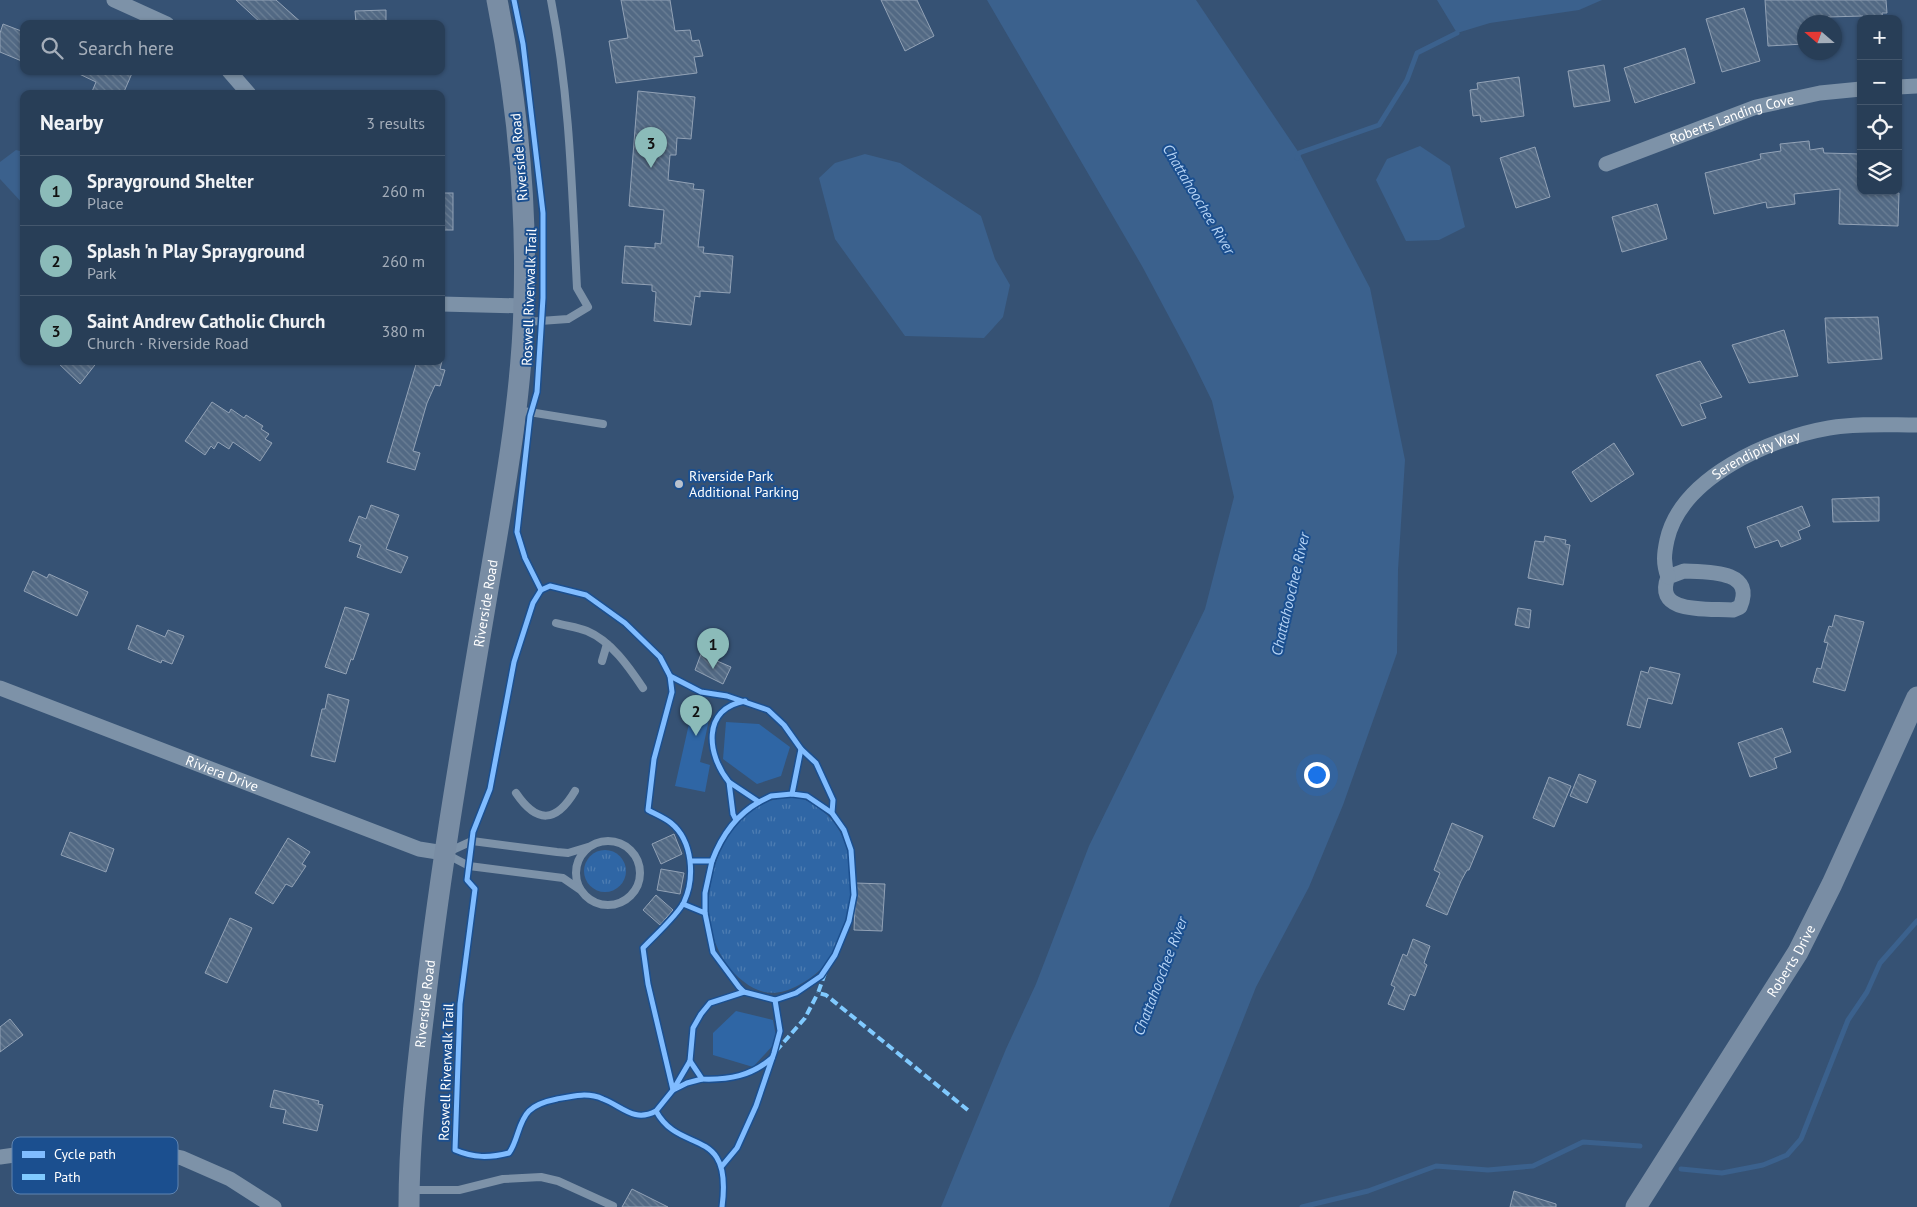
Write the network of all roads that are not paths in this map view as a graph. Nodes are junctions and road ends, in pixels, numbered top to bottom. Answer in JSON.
{"nodes":[{"id":1,"x":114,"y":0,"type":"edge"},
{"id":2,"x":497,"y":0,"type":"edge"},
{"id":3,"x":551,"y":0,"type":"edge"},
{"id":4,"x":157,"y":20,"type":"edge"},
{"id":5,"x":232,"y":75,"type":"edge"},
{"id":6,"x":1917,"y":86,"type":"edge"},
{"id":7,"x":1902,"y":87,"type":"edge"},
{"id":8,"x":1857,"y":89,"type":"edge"},
{"id":9,"x":245,"y":90,"type":"edge"},
{"id":10,"x":1606,"y":164,"type":"dead end"},
{"id":11,"x":445,"y":304,"type":"edge"},
{"id":12,"x":524,"y":314,"type":"junction"},
{"id":13,"x":515,"y":410,"type":"junction"},
{"id":14,"x":603,"y":424,"type":"dead end"},
{"id":15,"x":1917,"y":425,"type":"edge"},
{"id":16,"x":1668,"y":577,"type":"junction"},
{"id":17,"x":556,"y":623,"type":"dead end"},
{"id":18,"x":607,"y":644,"type":"junction"},
{"id":19,"x":602,"y":662,"type":"dead end"},
{"id":20,"x":0,"y":688,"type":"edge"},
{"id":21,"x":643,"y":688,"type":"dead end"},
{"id":22,"x":1917,"y":697,"type":"edge"},
{"id":23,"x":575,"y":791,"type":"dead end"},
{"id":24,"x":516,"y":793,"type":"dead end"},
{"id":25,"x":591,"y":846,"type":"junction"},
{"id":26,"x":444,"y":853,"type":"junction"},
{"id":27,"x":581,"y":890,"type":"junction"},
{"id":28,"x":178,"y":1159,"type":"edge"},
{"id":29,"x":409,"y":1199,"type":"edge"},
{"id":30,"x":613,"y":1206,"type":"edge"},
{"id":31,"x":274,"y":1207,"type":"edge"},
{"id":32,"x":1636,"y":1207,"type":"edge"}],
"edges":[{"from":1,"to":4,"type":"street"},
{"from":2,"to":12,"type":"street","name":"Riverside Road"},
{"from":3,"to":12,"type":"lane"},
{"from":5,"to":9,"type":"street"},
{"from":6,"to":7,"type":"street"},
{"from":8,"to":10,"type":"street","name":"Roberts Landing Cove"},
{"from":11,"to":12,"type":"street"},
{"from":12,"to":13,"type":"street","name":"Riverside Road"},
{"from":13,"to":14,"type":"lane"},
{"from":13,"to":26,"type":"street","name":"Riverside Road"},
{"from":15,"to":16,"type":"street","name":"Serendipity Way"},
{"from":16,"to":16,"type":"street","name":"Serendipity Way"},
{"from":17,"to":18,"type":"lane"},
{"from":18,"to":19,"type":"lane"},
{"from":18,"to":21,"type":"lane"},
{"from":20,"to":26,"type":"street","name":"Riviera Drive"},
{"from":22,"to":32,"type":"street","name":"Roberts Drive"},
{"from":23,"to":24,"type":"lane"},
{"from":25,"to":26,"type":"lane"},
{"from":25,"to":27,"type":"lane"},
{"from":25,"to":27,"type":"lane"},
{"from":26,"to":27,"type":"lane"},
{"from":26,"to":29,"type":"street","name":"Riverside Road"},
{"from":28,"to":31,"type":"street"},
{"from":29,"to":30,"type":"lane"}]}
